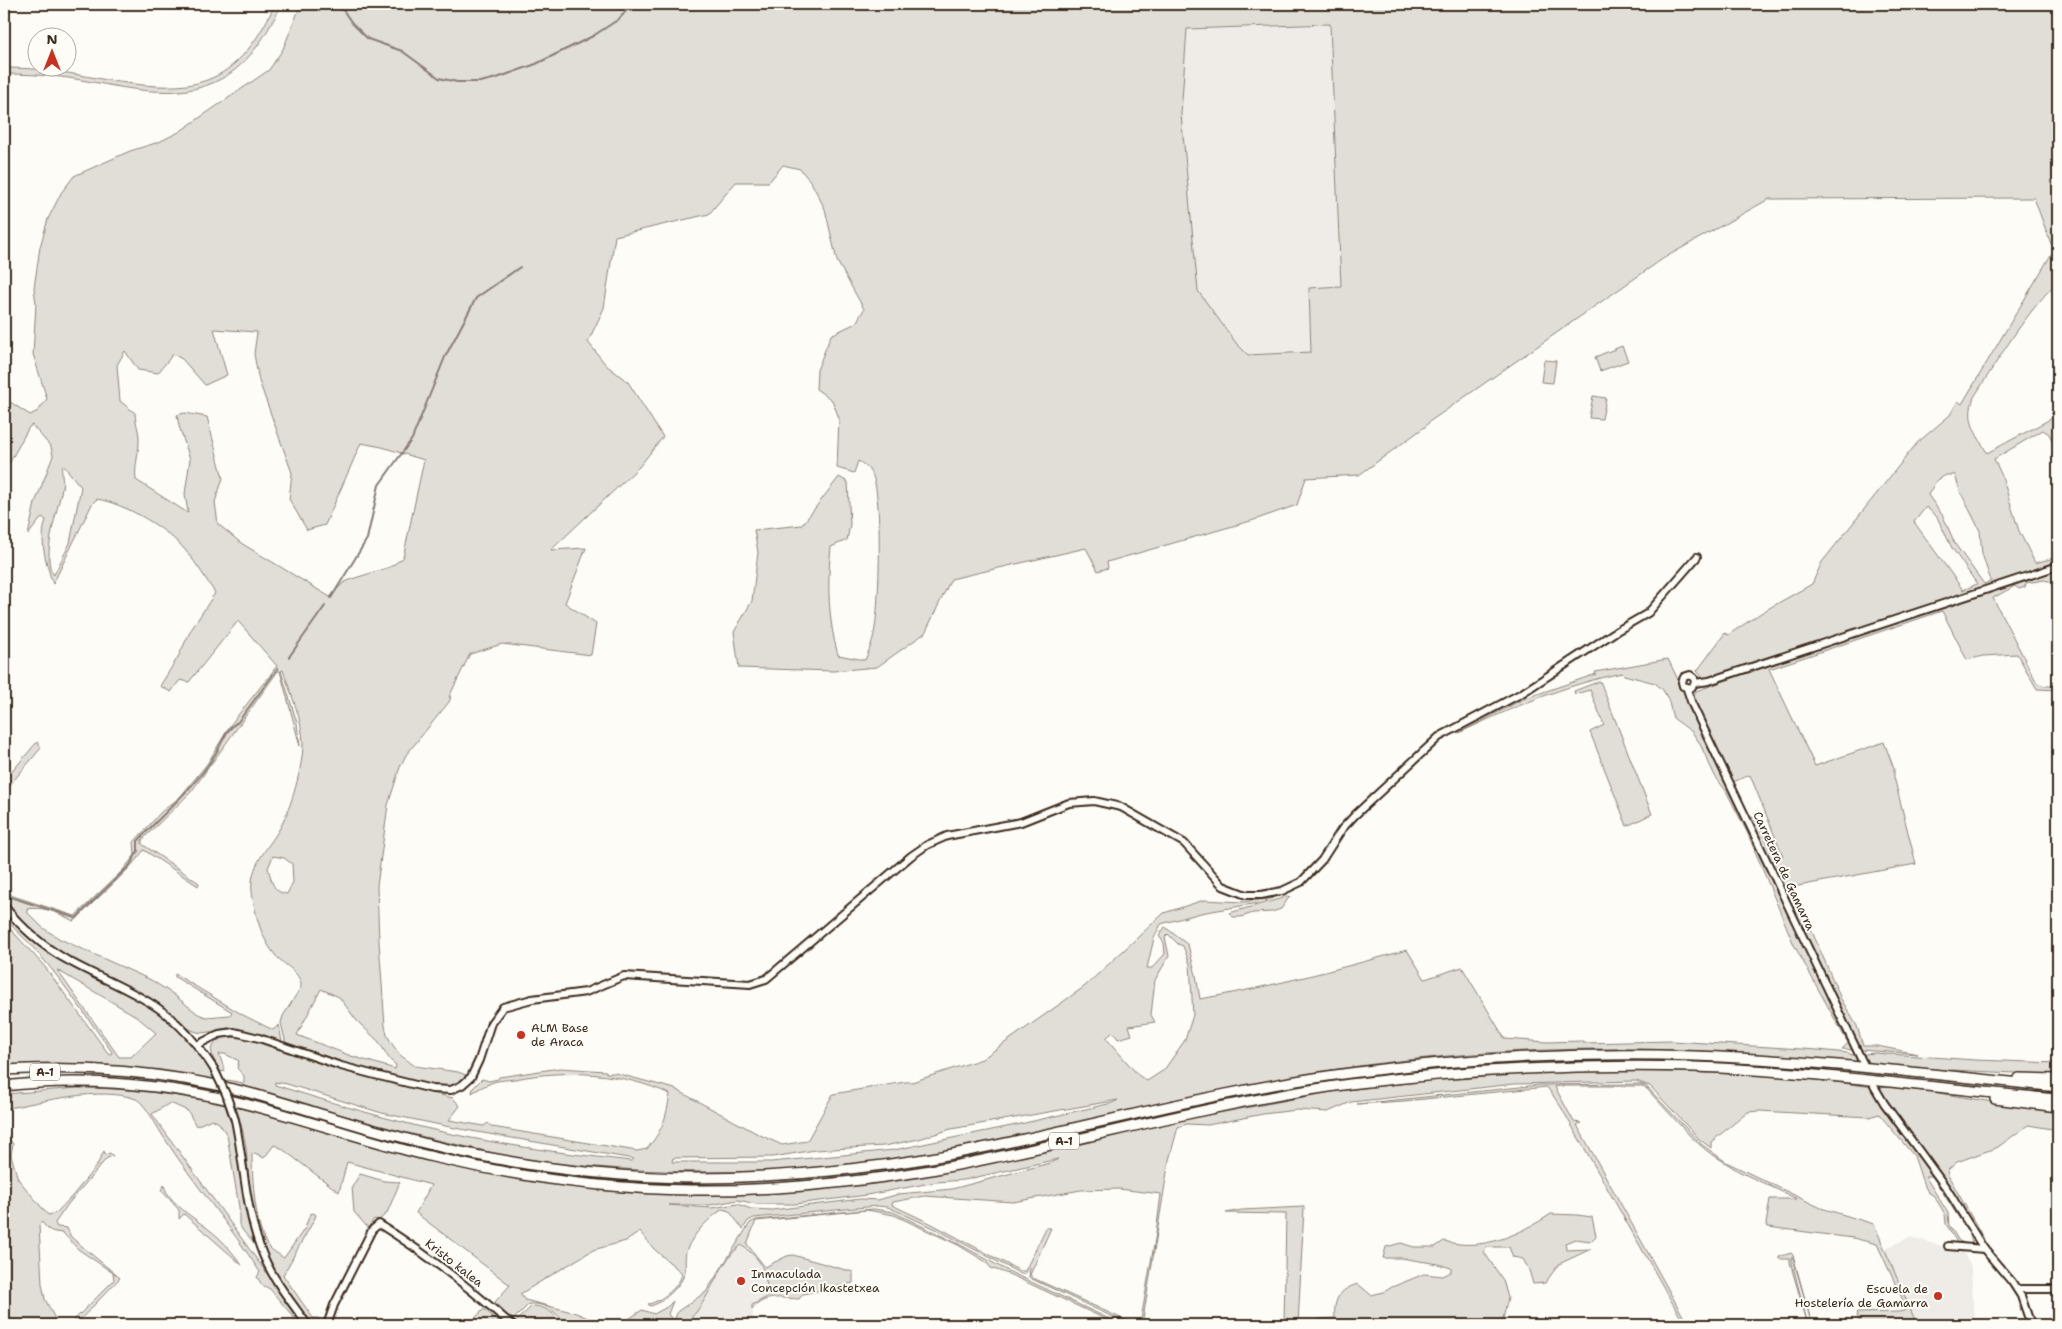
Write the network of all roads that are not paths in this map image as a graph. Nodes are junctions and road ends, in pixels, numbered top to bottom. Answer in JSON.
{"nodes":[{"id":1,"x":1697,"y":557,"type":"dead end"},
{"id":2,"x":2058,"y":566,"type":"edge"},
{"id":3,"x":1695,"y":683,"type":"junction"},
{"id":4,"x":1687,"y":689,"type":"junction"},
{"id":5,"x":4,"y":906,"type":"edge"},
{"id":6,"x":197,"y":1045,"type":"junction"},
{"id":7,"x":1863,"y":1063,"type":"dead end"},
{"id":8,"x":4,"y":1070,"type":"edge"},
{"id":9,"x":87,"y":1070,"type":"junction"},
{"id":10,"x":4,"y":1075,"type":"edge"},
{"id":11,"x":1942,"y":1076,"type":"junction"},
{"id":12,"x":2058,"y":1079,"type":"edge"},
{"id":13,"x":4,"y":1086,"type":"edge"},
{"id":14,"x":1874,"y":1086,"type":"dead end"},
{"id":15,"x":2058,"y":1087,"type":"edge"},
{"id":16,"x":1971,"y":1092,"type":"junction"},
{"id":17,"x":2058,"y":1099,"type":"edge"},
{"id":18,"x":2058,"y":1107,"type":"edge"},
{"id":19,"x":1948,"y":1246,"type":"dead end"},
{"id":20,"x":1984,"y":1249,"type":"junction"},
{"id":21,"x":2016,"y":1289,"type":"junction"},
{"id":22,"x":2058,"y":1289,"type":"edge"},
{"id":23,"x":308,"y":1325,"type":"edge"},
{"id":24,"x":327,"y":1325,"type":"edge"},
{"id":25,"x":512,"y":1325,"type":"edge"},
{"id":26,"x":2030,"y":1325,"type":"edge"}],
"edges":[{"from":1,"to":6,"type":"street"},
{"from":2,"to":3,"type":"street"},
{"from":3,"to":4,"type":"street"},
{"from":3,"to":4,"type":"street"},
{"from":4,"to":7,"type":"street","name":"Carretera de Gamarra"},
{"from":5,"to":6,"type":"street"},
{"from":6,"to":23,"type":"street","bridge":true},
{"from":8,"to":9,"type":"highway"},
{"from":9,"to":10,"type":"highway","number":"A-1"},
{"from":9,"to":11,"type":"highway","number":"A-1"},
{"from":11,"to":12,"type":"highway"},
{"from":11,"to":15,"type":"highway","number":"A-1"},
{"from":13,"to":16,"type":"highway","number":"A-1"},
{"from":14,"to":20,"type":"street"},
{"from":16,"to":17,"type":"highway","number":"A-1"},
{"from":16,"to":18,"type":"highway"},
{"from":19,"to":20,"type":"street"},
{"from":20,"to":21,"type":"street"},
{"from":21,"to":22,"type":"street"},
{"from":21,"to":26,"type":"street"},
{"from":24,"to":25,"type":"street","name":"Kristo kalea"}]}
